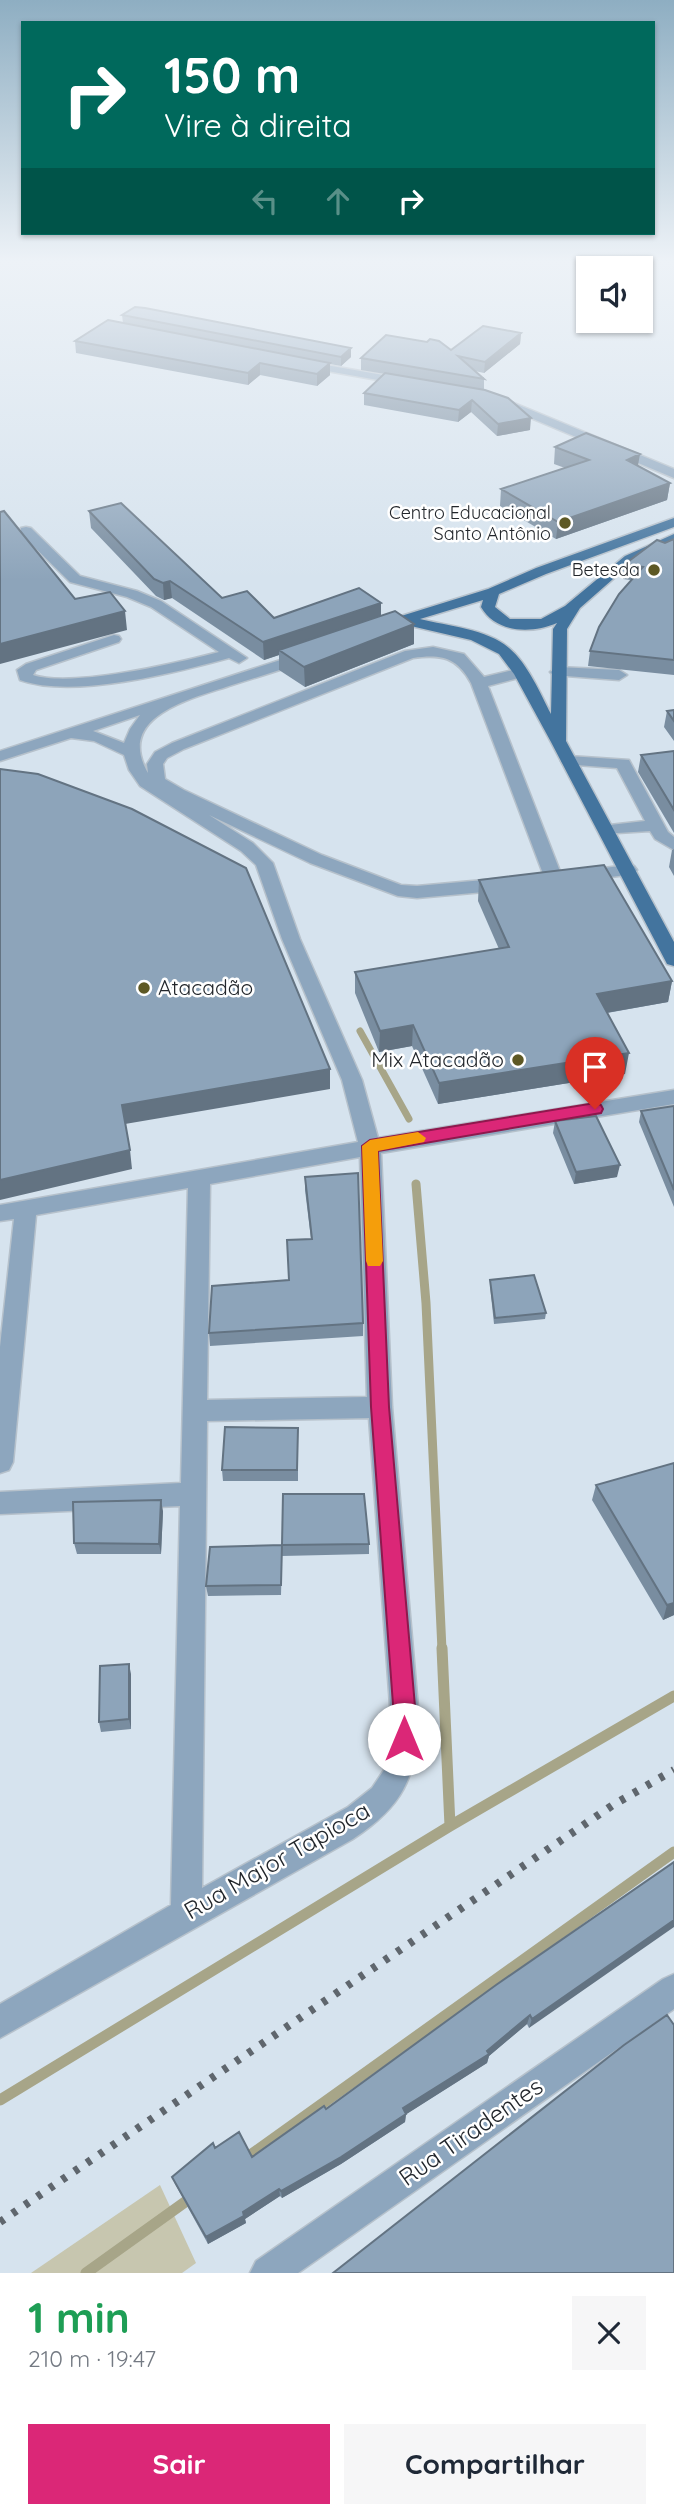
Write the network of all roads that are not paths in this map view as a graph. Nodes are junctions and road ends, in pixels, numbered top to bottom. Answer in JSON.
{"nodes":[{"id":1,"x":323,"y":367,"type":"edge"},
{"id":2,"x":419,"y":384,"type":"edge"},
{"id":3,"x":477,"y":394,"type":"edge"},
{"id":4,"x":674,"y":474,"type":"edge"},
{"id":5,"x":674,"y":522,"type":"edge"},
{"id":6,"x":26,"y":531,"type":"dead end"},
{"id":7,"x":674,"y":538,"type":"edge"},
{"id":8,"x":494,"y":592,"type":"junction"},
{"id":9,"x":573,"y":608,"type":"junction"},
{"id":10,"x":114,"y":639,"type":"dead end"},
{"id":11,"x":321,"y":651,"type":"edge"},
{"id":12,"x":232,"y":653,"type":"junction"},
{"id":13,"x":261,"y":672,"type":"junction"},
{"id":14,"x":558,"y":672,"type":"junction"},
{"id":15,"x":521,"y":673,"type":"junction"},
{"id":16,"x":618,"y":675,"type":"dead end"},
{"id":17,"x":479,"y":683,"type":"junction"},
{"id":18,"x":529,"y":687,"type":"junction"},
{"id":19,"x":163,"y":703,"type":"junction"},
{"id":20,"x":64,"y":733,"type":"junction"},
{"id":21,"x":559,"y":742,"type":"junction"},
{"id":22,"x":131,"y":752,"type":"junction"},
{"id":23,"x":0,"y":756,"type":"edge"},
{"id":24,"x":569,"y":761,"type":"junction"},
{"id":25,"x":656,"y":825,"type":"junction"},
{"id":26,"x":607,"y":830,"type":"junction"},
{"id":27,"x":674,"y":845,"type":"edge"},
{"id":28,"x":317,"y":859,"type":"junction"},
{"id":29,"x":264,"y":863,"type":"junction"},
{"id":30,"x":628,"y":870,"type":"junction"},
{"id":31,"x":554,"y":879,"type":"junction"},
{"id":32,"x":674,"y":960,"type":"edge"},
{"id":33,"x":674,"y":1097,"type":"edge"},
{"id":34,"x":370,"y":1146,"type":"junction"},
{"id":35,"x":200,"y":1177,"type":"junction"},
{"id":36,"x":26,"y":1208,"type":"junction"},
{"id":37,"x":0,"y":1213,"type":"edge"},
{"id":38,"x":380,"y":1407,"type":"junction"},
{"id":39,"x":195,"y":1411,"type":"junction"},
{"id":40,"x":0,"y":1462,"type":"edge"},
{"id":41,"x":194,"y":1494,"type":"junction"},
{"id":42,"x":0,"y":1503,"type":"edge"},
{"id":43,"x":186,"y":1913,"type":"junction"},
{"id":44,"x":674,"y":1990,"type":"edge"},
{"id":45,"x":0,"y":2022,"type":"edge"},
{"id":46,"x":268,"y":2273,"type":"edge"}],
"edges":[{"from":1,"to":2,"type":"street"},
{"from":3,"to":4,"type":"street"},
{"from":5,"to":8,"type":"main road"},
{"from":6,"to":12,"type":"street"},
{"from":7,"to":9,"type":"main road"},
{"from":8,"to":9,"type":"main road"},
{"from":8,"to":15,"type":"main road"},
{"from":9,"to":14,"type":"main road"},
{"from":10,"to":12,"type":"street"},
{"from":11,"to":13,"type":"street"},
{"from":12,"to":13,"type":"street"},
{"from":13,"to":19,"type":"street"},
{"from":14,"to":16,"type":"street"},
{"from":14,"to":18,"type":"main road"},
{"from":14,"to":21,"type":"main road"},
{"from":15,"to":17,"type":"street"},
{"from":15,"to":18,"type":"main road"},
{"from":17,"to":28,"type":"street"},
{"from":17,"to":31,"type":"street"},
{"from":18,"to":21,"type":"main road"},
{"from":19,"to":20,"type":"street"},
{"from":19,"to":22,"type":"street"},
{"from":20,"to":22,"type":"street"},
{"from":20,"to":23,"type":"street"},
{"from":21,"to":24,"type":"main road"},
{"from":22,"to":29,"type":"street"},
{"from":24,"to":25,"type":"street"},
{"from":24,"to":26,"type":"main road"},
{"from":25,"to":26,"type":"street"},
{"from":25,"to":27,"type":"street"},
{"from":26,"to":30,"type":"main road"},
{"from":28,"to":29,"type":"street"},
{"from":28,"to":31,"type":"street"},
{"from":29,"to":34,"type":"street","name":"Rua Major Tapioca"},
{"from":30,"to":31,"type":"street"},
{"from":30,"to":32,"type":"main road"},
{"from":33,"to":34,"type":"street"},
{"from":34,"to":35,"type":"street"},
{"from":34,"to":38,"type":"street","name":"Rua Major Tapioca"},
{"from":35,"to":36,"type":"street"},
{"from":35,"to":39,"type":"street"},
{"from":36,"to":37,"type":"street"},
{"from":36,"to":40,"type":"street"},
{"from":38,"to":39,"type":"street"},
{"from":38,"to":43,"type":"street","name":"Rua Major Tapioca"},
{"from":39,"to":41,"type":"street"},
{"from":41,"to":42,"type":"street"},
{"from":41,"to":43,"type":"street"},
{"from":43,"to":45,"type":"street","name":"Rua Major Tapioca"},
{"from":44,"to":46,"type":"street","name":"Rua Tiradentes"}]}
